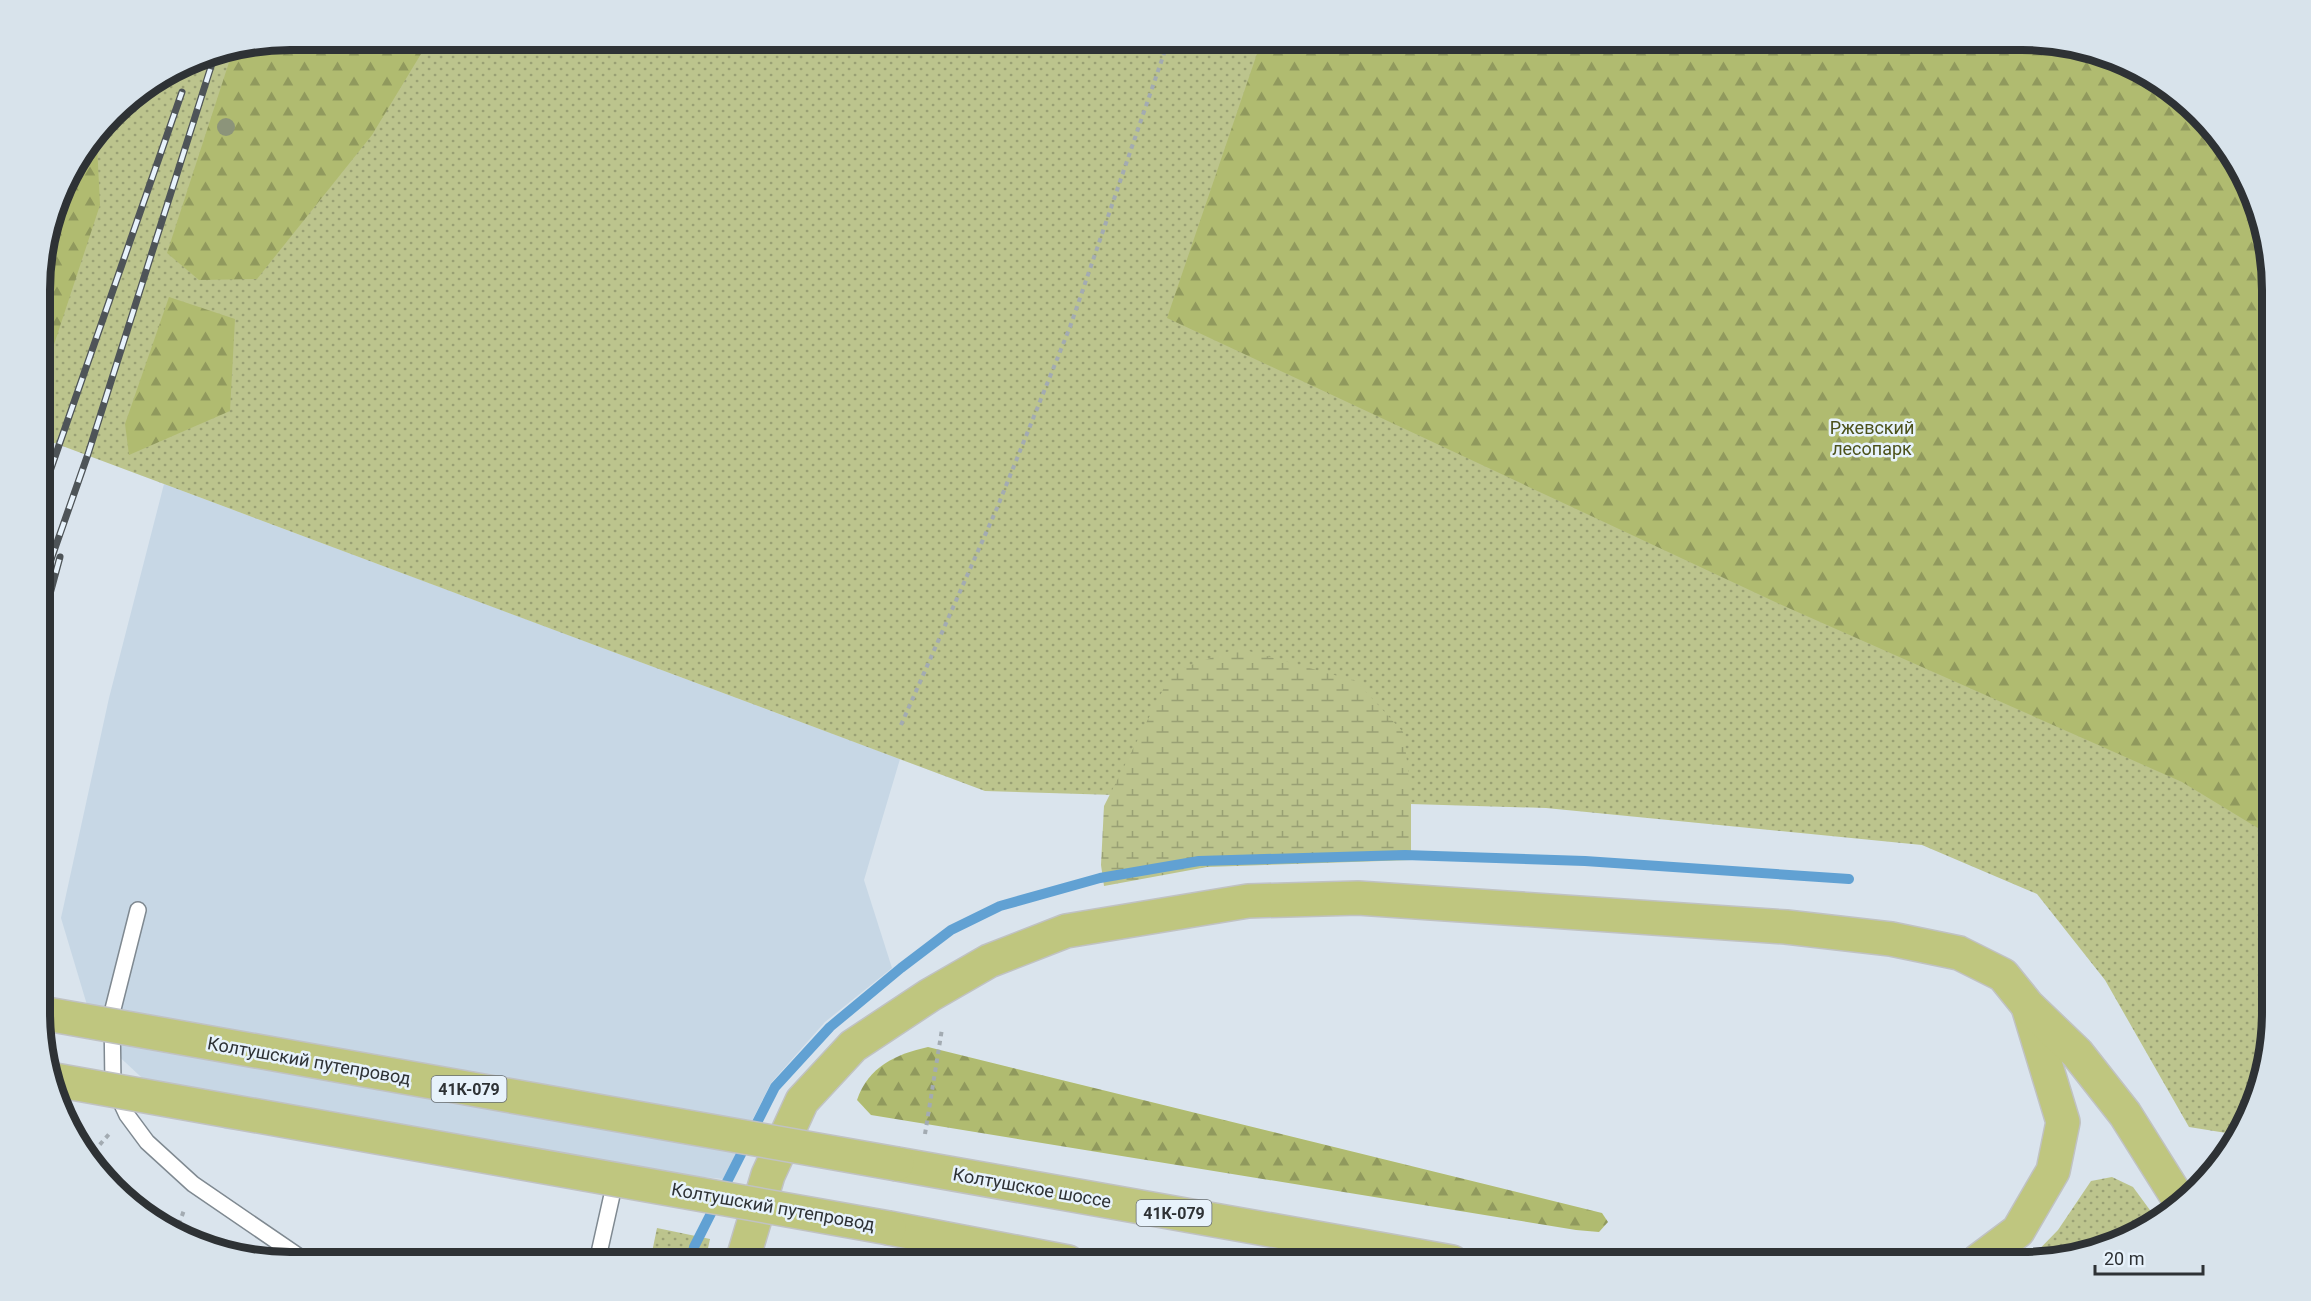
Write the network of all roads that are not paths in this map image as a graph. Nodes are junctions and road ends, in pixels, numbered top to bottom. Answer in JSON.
{"nodes":[{"id":1,"x":138,"y":910,"type":"dead end"},
{"id":2,"x":2028,"y":1006,"type":"junction"},
{"id":3,"x":50,"y":1016,"type":"edge"},
{"id":4,"x":60,"y":1081,"type":"edge"},
{"id":5,"x":897,"y":1164,"type":"joint"},
{"id":6,"x":618,"y":1168,"type":"dead end"},
{"id":7,"x":2176,"y":1195,"type":"edge"},
{"id":8,"x":292,"y":1252,"type":"edge"},
{"id":9,"x":599,"y":1252,"type":"edge"},
{"id":10,"x":745,"y":1252,"type":"edge"},
{"id":11,"x":1015,"y":1252,"type":"edge"},
{"id":12,"x":1395,"y":1252,"type":"edge"},
{"id":13,"x":1991,"y":1252,"type":"edge"}],
"edges":[{"from":1,"to":8,"type":"lane"},
{"from":2,"to":7,"type":"main road"},
{"from":2,"to":10,"type":"main road"},
{"from":2,"to":13,"type":"main road"},
{"from":3,"to":5,"type":"main road","name":"Колтушский путепровод","number":"41К-079","bridge":true},
{"from":4,"to":11,"type":"main road","name":"Колтушский путепровод","bridge":true},
{"from":5,"to":12,"type":"main road","name":"Колтушское шоссе","number":"41К-079"},
{"from":6,"to":9,"type":"lane"}]}
